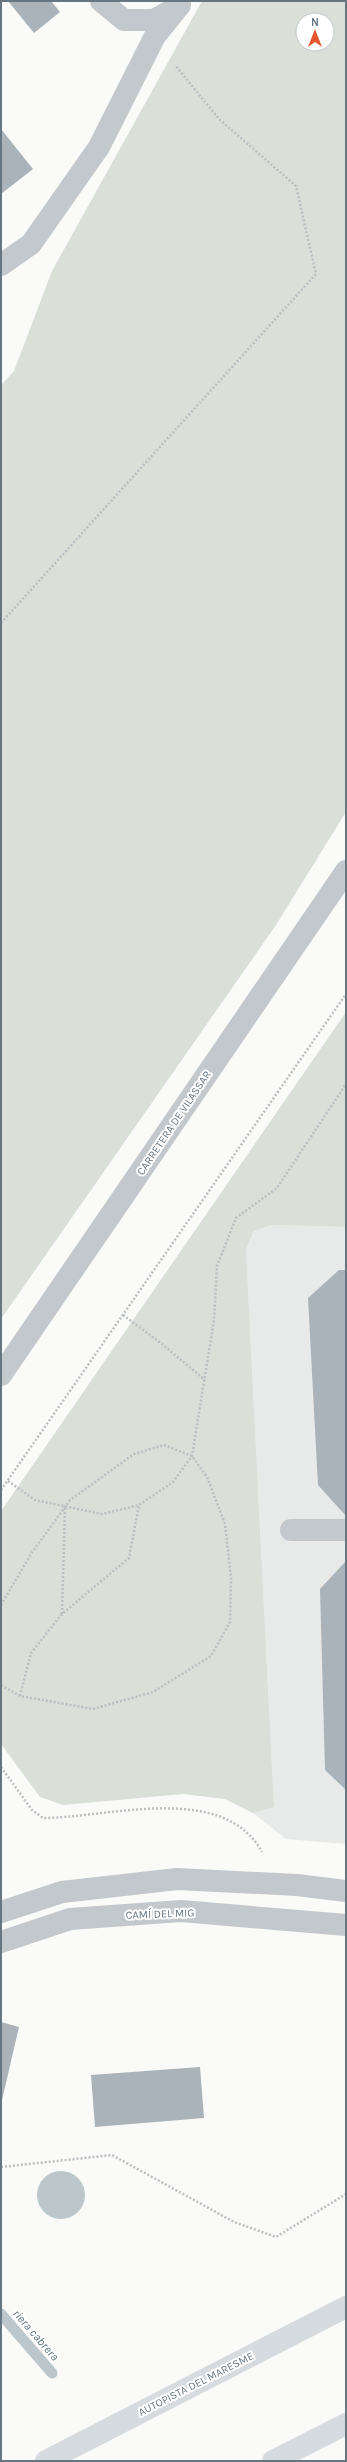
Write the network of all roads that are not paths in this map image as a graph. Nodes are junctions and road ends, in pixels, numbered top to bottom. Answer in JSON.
{"nodes":[{"id":1,"x":101,"y":1,"type":"edge"},
{"id":2,"x":180,"y":3,"type":"edge"},
{"id":3,"x":1,"y":265,"type":"edge"},
{"id":4,"x":346,"y":871,"type":"edge"},
{"id":5,"x":1,"y":1375,"type":"edge"},
{"id":6,"x":291,"y":1530,"type":"dead end"},
{"id":7,"x":346,"y":1530,"type":"edge"},
{"id":8,"x":346,"y":1891,"type":"edge"},
{"id":9,"x":1,"y":1912,"type":"edge"},
{"id":10,"x":346,"y":1925,"type":"edge"},
{"id":11,"x":1,"y":1942,"type":"edge"},
{"id":12,"x":346,"y":2307,"type":"edge"},
{"id":13,"x":346,"y":2424,"type":"edge"},
{"id":14,"x":46,"y":2461,"type":"edge"},
{"id":15,"x":273,"y":2461,"type":"edge"}],
"edges":[{"from":1,"to":2,"type":"street"},
{"from":2,"to":3,"type":"street"},
{"from":4,"to":5,"type":"street","name":"CARRETERA DE VILASSAR"},
{"from":6,"to":7,"type":"street"},
{"from":8,"to":9,"type":"street"},
{"from":10,"to":11,"type":"street","name":"CAMÍ DEL MIG"},
{"from":12,"to":14,"type":"highway","name":"AUTOPISTA DEL MARESME"},
{"from":13,"to":15,"type":"highway"}]}
